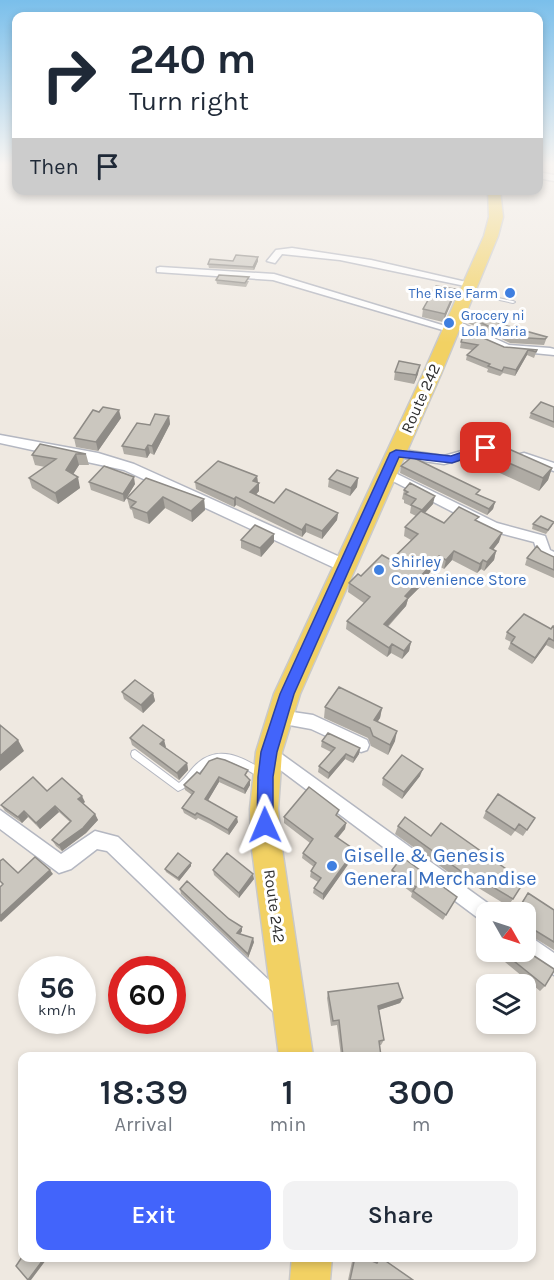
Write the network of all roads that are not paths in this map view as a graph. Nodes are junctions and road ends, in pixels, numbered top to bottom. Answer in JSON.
{"nodes":[{"id":1,"x":495,"y":224,"type":"edge"},
{"id":2,"x":272,"y":261,"type":"dead end"},
{"id":3,"x":160,"y":270,"type":"dead end"},
{"id":4,"x":468,"y":288,"type":"junction"},
{"id":5,"x":513,"y":302,"type":"dead end"},
{"id":6,"x":452,"y":326,"type":"junction"},
{"id":7,"x":554,"y":352,"type":"edge"},
{"id":8,"x":0,"y":439,"type":"edge"},
{"id":9,"x":393,"y":458,"type":"junction"},
{"id":10,"x":554,"y":467,"type":"edge"},
{"id":11,"x":554,"y":557,"type":"edge"},
{"id":12,"x":345,"y":566,"type":"junction"},
{"id":13,"x":279,"y":717,"type":"junction"},
{"id":14,"x":361,"y":745,"type":"dead end"},
{"id":15,"x":135,"y":754,"type":"dead end"},
{"id":16,"x":267,"y":764,"type":"junction"},
{"id":17,"x":0,"y":818,"type":"edge"},
{"id":18,"x":476,"y":907,"type":"edge"},
{"id":19,"x":536,"y":951,"type":"edge"},
{"id":20,"x":554,"y":965,"type":"edge"},
{"id":21,"x":291,"y":1015,"type":"junction"},
{"id":22,"x":296,"y":1052,"type":"edge"},
{"id":23,"x":312,"y":1262,"type":"edge"},
{"id":24,"x":310,"y":1280,"type":"edge"}],
"edges":[{"from":1,"to":4,"type":"main road","name":"Route 242"},
{"from":2,"to":4,"type":"street"},
{"from":3,"to":6,"type":"street"},
{"from":4,"to":5,"type":"lane"},
{"from":4,"to":6,"type":"main road","name":"Route 242"},
{"from":6,"to":7,"type":"street"},
{"from":6,"to":9,"type":"main road","name":"Route 242"},
{"from":8,"to":12,"type":"street"},
{"from":9,"to":10,"type":"street"},
{"from":9,"to":11,"type":"street"},
{"from":9,"to":12,"type":"main road","name":"Route 242"},
{"from":12,"to":13,"type":"main road","name":"Route 242"},
{"from":13,"to":14,"type":"street"},
{"from":13,"to":16,"type":"main road","name":"Route 242"},
{"from":15,"to":16,"type":"lane"},
{"from":16,"to":18,"type":"street"},
{"from":16,"to":21,"type":"main road","name":"Route 242"},
{"from":17,"to":21,"type":"street"},
{"from":19,"to":20,"type":"street"},
{"from":21,"to":22,"type":"main road","name":"Route 242"},
{"from":23,"to":24,"type":"main road"}]}
